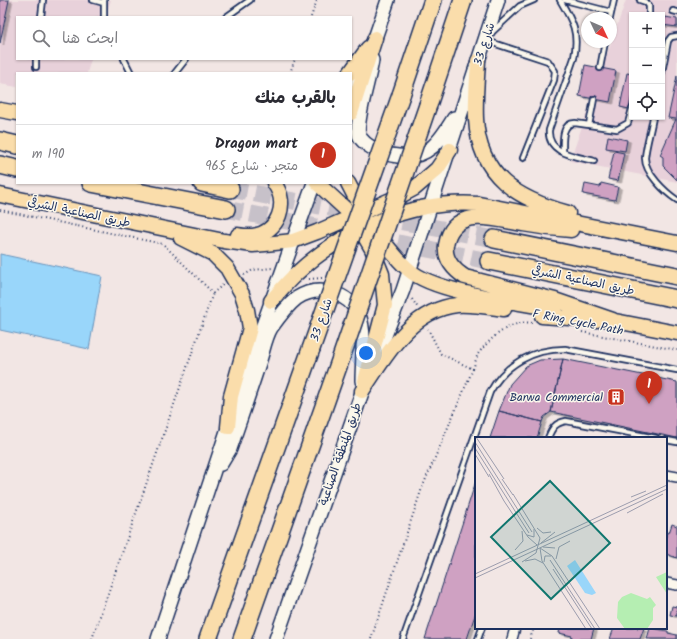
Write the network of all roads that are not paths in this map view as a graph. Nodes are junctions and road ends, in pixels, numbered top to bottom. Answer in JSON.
{"nodes":[{"id":1,"x":43,"y":0,"type":"edge"},
{"id":2,"x":93,"y":0,"type":"edge"},
{"id":3,"x":250,"y":0,"type":"edge"},
{"id":4,"x":388,"y":0,"type":"edge"},
{"id":5,"x":433,"y":0,"type":"edge"},
{"id":6,"x":463,"y":0,"type":"edge"},
{"id":7,"x":498,"y":0,"type":"edge"},
{"id":8,"x":534,"y":0,"type":"edge"},
{"id":9,"x":560,"y":0,"type":"edge"},
{"id":10,"x":565,"y":0,"type":"edge"},
{"id":11,"x":614,"y":0,"type":"edge"},
{"id":12,"x":640,"y":0,"type":"edge"},
{"id":13,"x":104,"y":2,"type":"edge"},
{"id":14,"x":611,"y":12,"type":"joint"},
{"id":15,"x":649,"y":12,"type":"edge"},
{"id":16,"x":41,"y":16,"type":"edge"},
{"id":17,"x":104,"y":16,"type":"edge"},
{"id":18,"x":227,"y":16,"type":"edge"},
{"id":19,"x":677,"y":36,"type":"edge"},
{"id":20,"x":375,"y":38,"type":"junction"},
{"id":21,"x":486,"y":39,"type":"junction"},
{"id":22,"x":604,"y":48,"type":"edge"},
{"id":23,"x":665,"y":56,"type":"edge"},
{"id":24,"x":36,"y":60,"type":"edge"},
{"id":25,"x":124,"y":60,"type":"edge"},
{"id":26,"x":185,"y":60,"type":"edge"},
{"id":27,"x":478,"y":61,"type":"junction"},
{"id":28,"x":36,"y":67,"type":"dead end"},
{"id":29,"x":600,"y":68,"type":"dead end"},
{"id":30,"x":130,"y":72,"type":"edge"},
{"id":31,"x":176,"y":72,"type":"edge"},
{"id":32,"x":351,"y":72,"type":"edge"},
{"id":33,"x":352,"y":83,"type":"edge"},
{"id":34,"x":466,"y":97,"type":"junction"},
{"id":35,"x":594,"y":99,"type":"dead end"},
{"id":36,"x":0,"y":110,"type":"edge"},
{"id":37,"x":352,"y":110,"type":"edge"},
{"id":38,"x":16,"y":113,"type":"edge"},
{"id":39,"x":629,"y":119,"type":"edge"},
{"id":40,"x":652,"y":120,"type":"edge"},
{"id":41,"x":588,"y":125,"type":"junction"},
{"id":42,"x":0,"y":141,"type":"edge"},
{"id":43,"x":16,"y":145,"type":"edge"},
{"id":44,"x":450,"y":150,"type":"junction"},
{"id":45,"x":562,"y":152,"type":"junction"},
{"id":46,"x":523,"y":158,"type":"dead end"},
{"id":47,"x":594,"y":161,"type":"dead end"},
{"id":48,"x":0,"y":166,"type":"edge"},
{"id":49,"x":16,"y":169,"type":"edge"},
{"id":50,"x":96,"y":184,"type":"edge"},
{"id":51,"x":207,"y":184,"type":"edge"},
{"id":52,"x":275,"y":184,"type":"edge"},
{"id":53,"x":316,"y":184,"type":"edge"},
{"id":54,"x":317,"y":184,"type":"edge"},
{"id":55,"x":348,"y":184,"type":"edge"},
{"id":56,"x":0,"y":187,"type":"edge"},
{"id":57,"x":230,"y":189,"type":"tunnel mouth"},
{"id":58,"x":0,"y":195,"type":"edge"},
{"id":59,"x":677,"y":200,"type":"edge"},
{"id":60,"x":430,"y":205,"type":"junction"},
{"id":61,"x":226,"y":209,"type":"tunnel mouth"},
{"id":62,"x":357,"y":213,"type":"junction"},
{"id":63,"x":366,"y":227,"type":"junction"},
{"id":64,"x":158,"y":228,"type":"junction"},
{"id":65,"x":635,"y":235,"type":"junction"},
{"id":66,"x":494,"y":239,"type":"tunnel mouth"},
{"id":67,"x":293,"y":241,"type":"junction"},
{"id":68,"x":677,"y":244,"type":"edge"},
{"id":69,"x":488,"y":261,"type":"tunnel mouth"},
{"id":70,"x":409,"y":271,"type":"junction"},
{"id":71,"x":677,"y":276,"type":"edge"},
{"id":72,"x":677,"y":299,"type":"edge"},
{"id":73,"x":271,"y":301,"type":"junction"},
{"id":74,"x":613,"y":320,"type":"junction"},
{"id":75,"x":677,"y":333,"type":"edge"},
{"id":76,"x":677,"y":370,"type":"edge"},
{"id":77,"x":362,"y":391,"type":"junction"},
{"id":78,"x":228,"y":427,"type":"junction"},
{"id":79,"x":548,"y":437,"type":"edge"},
{"id":80,"x":651,"y":437,"type":"edge"},
{"id":81,"x":667,"y":440,"type":"edge"},
{"id":82,"x":677,"y":442,"type":"edge"},
{"id":83,"x":667,"y":474,"type":"edge"},
{"id":84,"x":677,"y":477,"type":"edge"},
{"id":85,"x":211,"y":481,"type":"junction"},
{"id":86,"x":667,"y":583,"type":"edge"},
{"id":87,"x":677,"y":585,"type":"edge"},
{"id":88,"x":482,"y":629,"type":"edge"},
{"id":89,"x":515,"y":629,"type":"edge"},
{"id":90,"x":158,"y":639,"type":"edge"},
{"id":91,"x":208,"y":639,"type":"edge"},
{"id":92,"x":242,"y":639,"type":"edge"},
{"id":93,"x":276,"y":639,"type":"edge"},
{"id":94,"x":404,"y":639,"type":"edge"},
{"id":95,"x":478,"y":639,"type":"edge"},
{"id":96,"x":512,"y":639,"type":"edge"}],
"edges":[{"from":1,"to":16,"type":"lane"},
{"from":2,"to":13,"type":"lane"},
{"from":3,"to":18,"type":"lane"},
{"from":4,"to":20,"type":"street"},
{"from":5,"to":91,"type":"highway","name":"شارع 33","bridge":true},
{"from":6,"to":92,"type":"highway","bridge":true},
{"from":7,"to":21,"type":"street","name":"شارع 33"},
{"from":8,"to":21,"type":"lane"},
{"from":9,"to":45,"type":"lane"},
{"from":10,"to":14,"type":"lane"},
{"from":11,"to":14,"type":"lane"},
{"from":12,"to":15,"type":"lane"},
{"from":13,"to":17,"type":"lane"},
{"from":19,"to":23,"type":"lane"},
{"from":20,"to":32,"type":"main road"},
{"from":20,"to":33,"type":"street"},
{"from":20,"to":34,"type":"street"},
{"from":20,"to":37,"type":"main road"},
{"from":21,"to":27,"type":"street","name":"شارع 33"},
{"from":21,"to":46,"type":"lane"},
{"from":22,"to":29,"type":"lane"},
{"from":24,"to":28,"type":"lane"},
{"from":25,"to":30,"type":"lane"},
{"from":26,"to":31,"type":"lane"},
{"from":27,"to":34,"type":"street","name":"شارع 33"},
{"from":27,"to":65,"type":"main road"},
{"from":34,"to":44,"type":"street","name":"شارع 33"},
{"from":35,"to":41,"type":"lane"},
{"from":36,"to":38,"type":"main road"},
{"from":39,"to":41,"type":"lane"},
{"from":40,"to":59,"type":"lane"},
{"from":41,"to":45,"type":"lane"},
{"from":42,"to":43,"type":"highway"},
{"from":44,"to":60,"type":"street","name":"شارع 33"},
{"from":44,"to":62,"type":"main road"},
{"from":45,"to":47,"type":"lane"},
{"from":48,"to":49,"type":"highway"},
{"from":50,"to":61,"type":"highway"},
{"from":51,"to":57,"type":"highway"},
{"from":52,"to":56,"type":"main road"},
{"from":53,"to":67,"type":"street"},
{"from":54,"to":62,"type":"main road"},
{"from":55,"to":62,"type":"main road"},
{"from":58,"to":64,"type":"main road","name":"طريق الصناعية الشرقي"},
{"from":60,"to":63,"type":"main road"},
{"from":60,"to":65,"type":"main road"},
{"from":60,"to":70,"type":"street","name":"شارع 33"},
{"from":62,"to":63,"type":"main road"},
{"from":62,"to":67,"type":"main road"},
{"from":63,"to":70,"type":"main road"},
{"from":63,"to":73,"type":"main road"},
{"from":63,"to":77,"type":"main road"},
{"from":64,"to":67,"type":"main road"},
{"from":64,"to":78,"type":"main road"},
{"from":65,"to":68,"type":"main road"},
{"from":65,"to":74,"type":"main road"},
{"from":66,"to":71,"type":"highway","name":"طريق الصناعية الشرقي"},
{"from":67,"to":73,"type":"street"},
{"from":69,"to":72,"type":"highway","name":"طريق الصناعية الشرقي"},
{"from":70,"to":74,"type":"main road"},
{"from":70,"to":77,"type":"street","name":"طريق المنطقة الصناعية"},
{"from":73,"to":78,"type":"street"},
{"from":74,"to":75,"type":"main road"},
{"from":74,"to":77,"type":"main road"},
{"from":76,"to":94,"type":"lane"},
{"from":77,"to":85,"type":"street"},
{"from":77,"to":93,"type":"street","name":"طريق المنطقة الصناعية"},
{"from":78,"to":85,"type":"street"},
{"from":79,"to":80,"type":"lane"},
{"from":81,"to":82,"type":"lane"},
{"from":83,"to":84,"type":"street"},
{"from":85,"to":90,"type":"street"},
{"from":86,"to":87,"type":"street"},
{"from":88,"to":95,"type":"lane"},
{"from":89,"to":96,"type":"street"}]}
